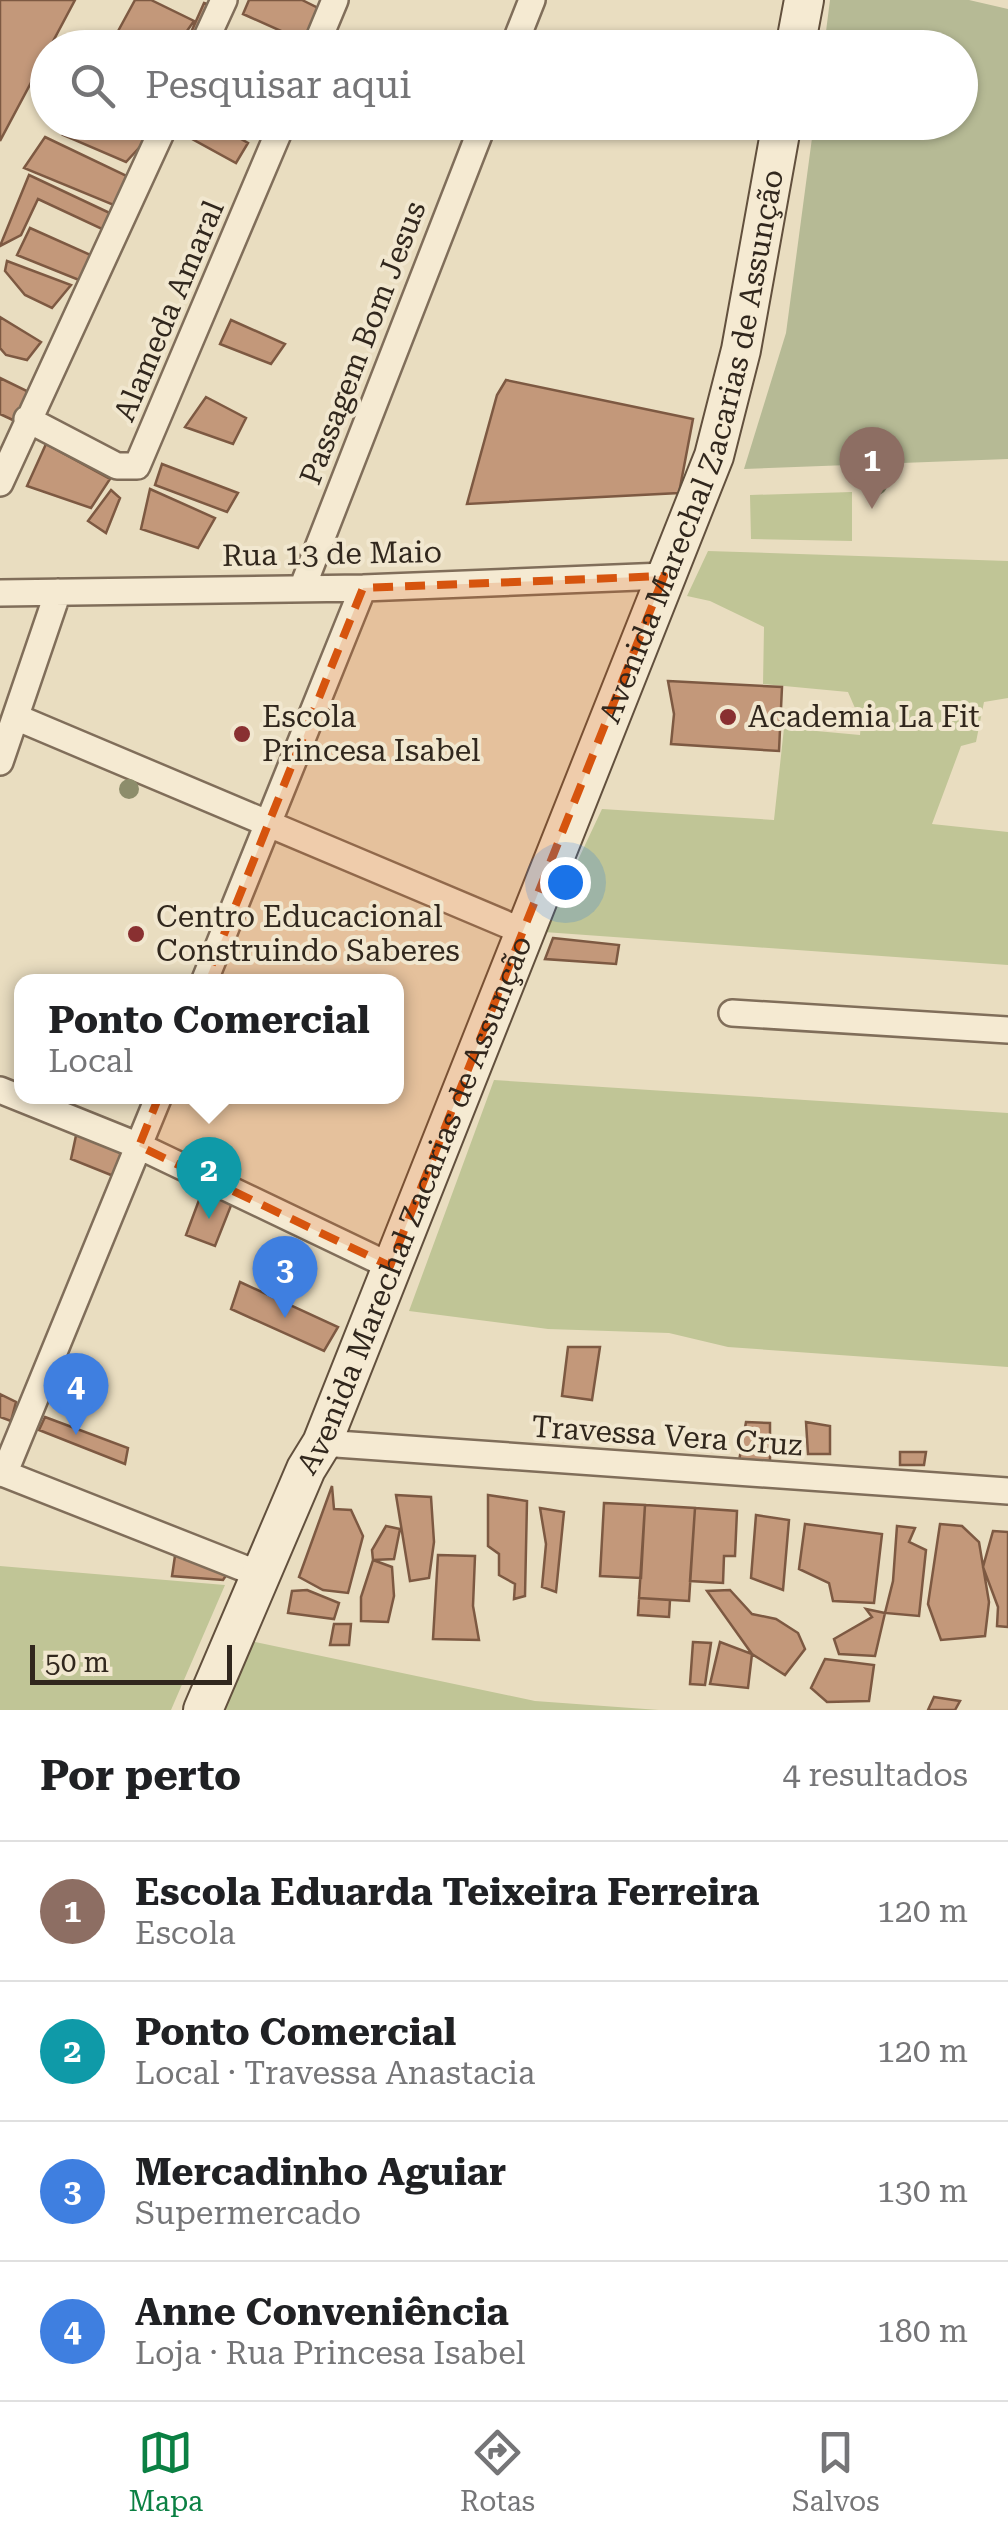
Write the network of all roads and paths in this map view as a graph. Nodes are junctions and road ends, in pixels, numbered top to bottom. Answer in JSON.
{"nodes":[{"id":1,"x":224,"y":0,"type":"edge"},
{"id":2,"x":335,"y":0,"type":"edge"},
{"id":3,"x":532,"y":0,"type":"edge"},
{"id":4,"x":804,"y":0,"type":"edge"},
{"id":5,"x":210,"y":30,"type":"edge"},
{"id":6,"x":322,"y":30,"type":"edge"},
{"id":7,"x":521,"y":30,"type":"edge"},
{"id":8,"x":798,"y":30,"type":"edge"},
{"id":9,"x":158,"y":140,"type":"edge"},
{"id":10,"x":275,"y":140,"type":"edge"},
{"id":11,"x":477,"y":140,"type":"edge"},
{"id":12,"x":779,"y":140,"type":"edge"},
{"id":13,"x":27,"y":419,"type":"junction"},
{"id":14,"x":0,"y":483,"type":"edge"},
{"id":15,"x":664,"y":576,"type":"junction"},
{"id":16,"x":303,"y":586,"type":"junction"},
{"id":17,"x":364,"y":588,"type":"junction"},
{"id":18,"x":58,"y":592,"type":"junction"},
{"id":19,"x":0,"y":593,"type":"edge"},
{"id":20,"x":18,"y":718,"type":"junction"},
{"id":21,"x":0,"y":762,"type":"edge"},
{"id":22,"x":266,"y":826,"type":"junction"},
{"id":23,"x":528,"y":934,"type":"junction"},
{"id":24,"x":207,"y":974,"type":"edge"},
{"id":25,"x":732,"y":1013,"type":"dead end"},
{"id":26,"x":1008,"y":1030,"type":"edge"},
{"id":27,"x":35,"y":1104,"type":"edge"},
{"id":28,"x":155,"y":1104,"type":"edge"},
{"id":29,"x":139,"y":1146,"type":"junction"},
{"id":30,"x":390,"y":1266,"type":"junction"},
{"id":31,"x":322,"y":1443,"type":"junction"},
{"id":32,"x":2,"y":1473,"type":"edge"},
{"id":33,"x":1008,"y":1491,"type":"edge"},
{"id":34,"x":260,"y":1575,"type":"junction"},
{"id":35,"x":203,"y":1710,"type":"edge"}],
"edges":[{"from":1,"to":5,"type":"street"},
{"from":2,"to":6,"type":"street"},
{"from":3,"to":7,"type":"street"},
{"from":4,"to":8,"type":"main road"},
{"from":9,"to":13,"type":"street"},
{"from":10,"to":13,"type":"street","name":"Alameda Amaral"},
{"from":11,"to":16,"type":"street","name":"Passagem Bom Jesus"},
{"from":12,"to":15,"type":"main road","name":"Avenida Marechal Zacarias de Assunção"},
{"from":13,"to":14,"type":"street"},
{"from":15,"to":17,"type":"street","name":"Rua 13 de Maio"},
{"from":15,"to":23,"type":"main road","name":"Avenida Marechal Zacarias de Assunção"},
{"from":16,"to":17,"type":"street","name":"Rua 13 de Maio"},
{"from":16,"to":18,"type":"street","name":"Rua 13 de Maio"},
{"from":17,"to":22,"type":"street"},
{"from":18,"to":19,"type":"street","name":"Rua 13 de Maio"},
{"from":18,"to":20,"type":"street"},
{"from":20,"to":21,"type":"street"},
{"from":20,"to":22,"type":"street"},
{"from":22,"to":23,"type":"street"},
{"from":22,"to":24,"type":"street"},
{"from":23,"to":30,"type":"main road","name":"Avenida Marechal Zacarias de Assunção"},
{"from":25,"to":26,"type":"street"},
{"from":27,"to":29,"type":"street"},
{"from":28,"to":29,"type":"street"},
{"from":29,"to":30,"type":"street"},
{"from":29,"to":32,"type":"street"},
{"from":30,"to":31,"type":"main road","name":"Avenida Marechal Zacarias de Assunção"},
{"from":31,"to":33,"type":"street","name":"Travessa Vera Cruz"},
{"from":31,"to":34,"type":"main road","name":"Avenida Marechal Zacarias de Assunção"},
{"from":32,"to":34,"type":"street"},
{"from":34,"to":35,"type":"main road","name":"Avenida Marechal Zacarias de Assunção"}]}
